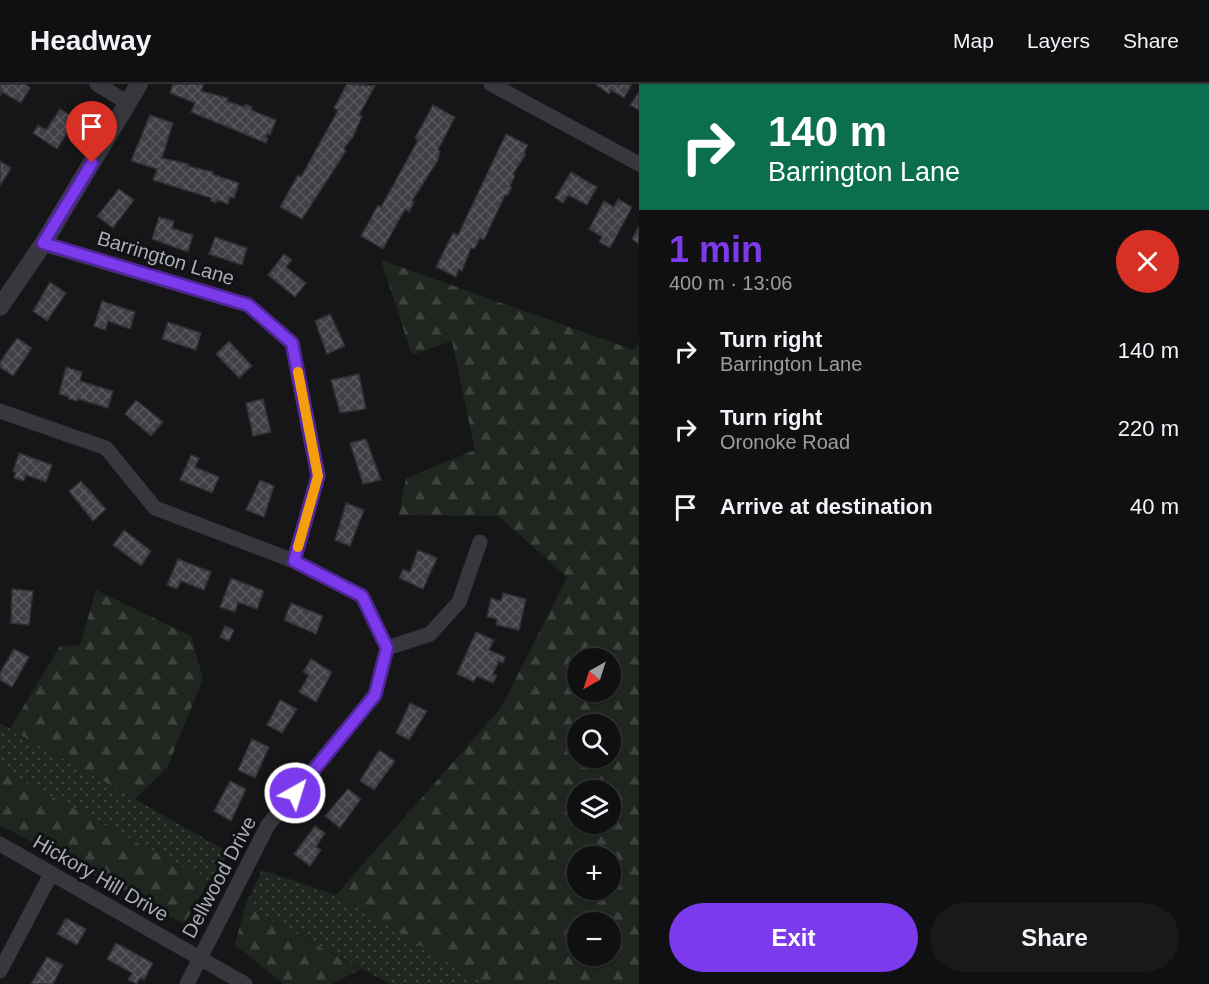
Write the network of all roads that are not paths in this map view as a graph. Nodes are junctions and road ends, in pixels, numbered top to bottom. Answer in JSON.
{"nodes":[{"id":1,"x":97,"y":84,"type":"edge"},
{"id":2,"x":139,"y":84,"type":"edge"},
{"id":3,"x":491,"y":84,"type":"edge"},
{"id":4,"x":128,"y":103,"type":"junction"},
{"id":5,"x":639,"y":164,"type":"edge"},
{"id":6,"x":43,"y":243,"type":"junction"},
{"id":7,"x":0,"y":307,"type":"edge"},
{"id":8,"x":0,"y":411,"type":"edge"},
{"id":9,"x":480,"y":542,"type":"dead end"},
{"id":10,"x":294,"y":561,"type":"junction"},
{"id":11,"x":387,"y":648,"type":"junction"},
{"id":12,"x":0,"y":844,"type":"edge"},
{"id":13,"x":51,"y":874,"type":"junction"},
{"id":14,"x":200,"y":959,"type":"junction"},
{"id":15,"x":0,"y":971,"type":"edge"},
{"id":16,"x":187,"y":984,"type":"edge"},
{"id":17,"x":245,"y":984,"type":"edge"}],
"edges":[{"from":1,"to":4,"type":"street"},
{"from":2,"to":4,"type":"street"},
{"from":3,"to":5,"type":"street"},
{"from":4,"to":6,"type":"street"},
{"from":6,"to":7,"type":"street"},
{"from":6,"to":10,"type":"street","name":"Barrington Lane"},
{"from":8,"to":10,"type":"street"},
{"from":9,"to":11,"type":"street"},
{"from":10,"to":11,"type":"street"},
{"from":11,"to":14,"type":"street","name":"Dellwood Drive"},
{"from":12,"to":13,"type":"street","name":"Hickory Hill Drive"},
{"from":13,"to":14,"type":"street","name":"Hickory Hill Drive"},
{"from":13,"to":15,"type":"street"},
{"from":14,"to":16,"type":"street","name":"Dellwood Drive"},
{"from":14,"to":17,"type":"street","name":"Hickory Hill Drive"}]}
